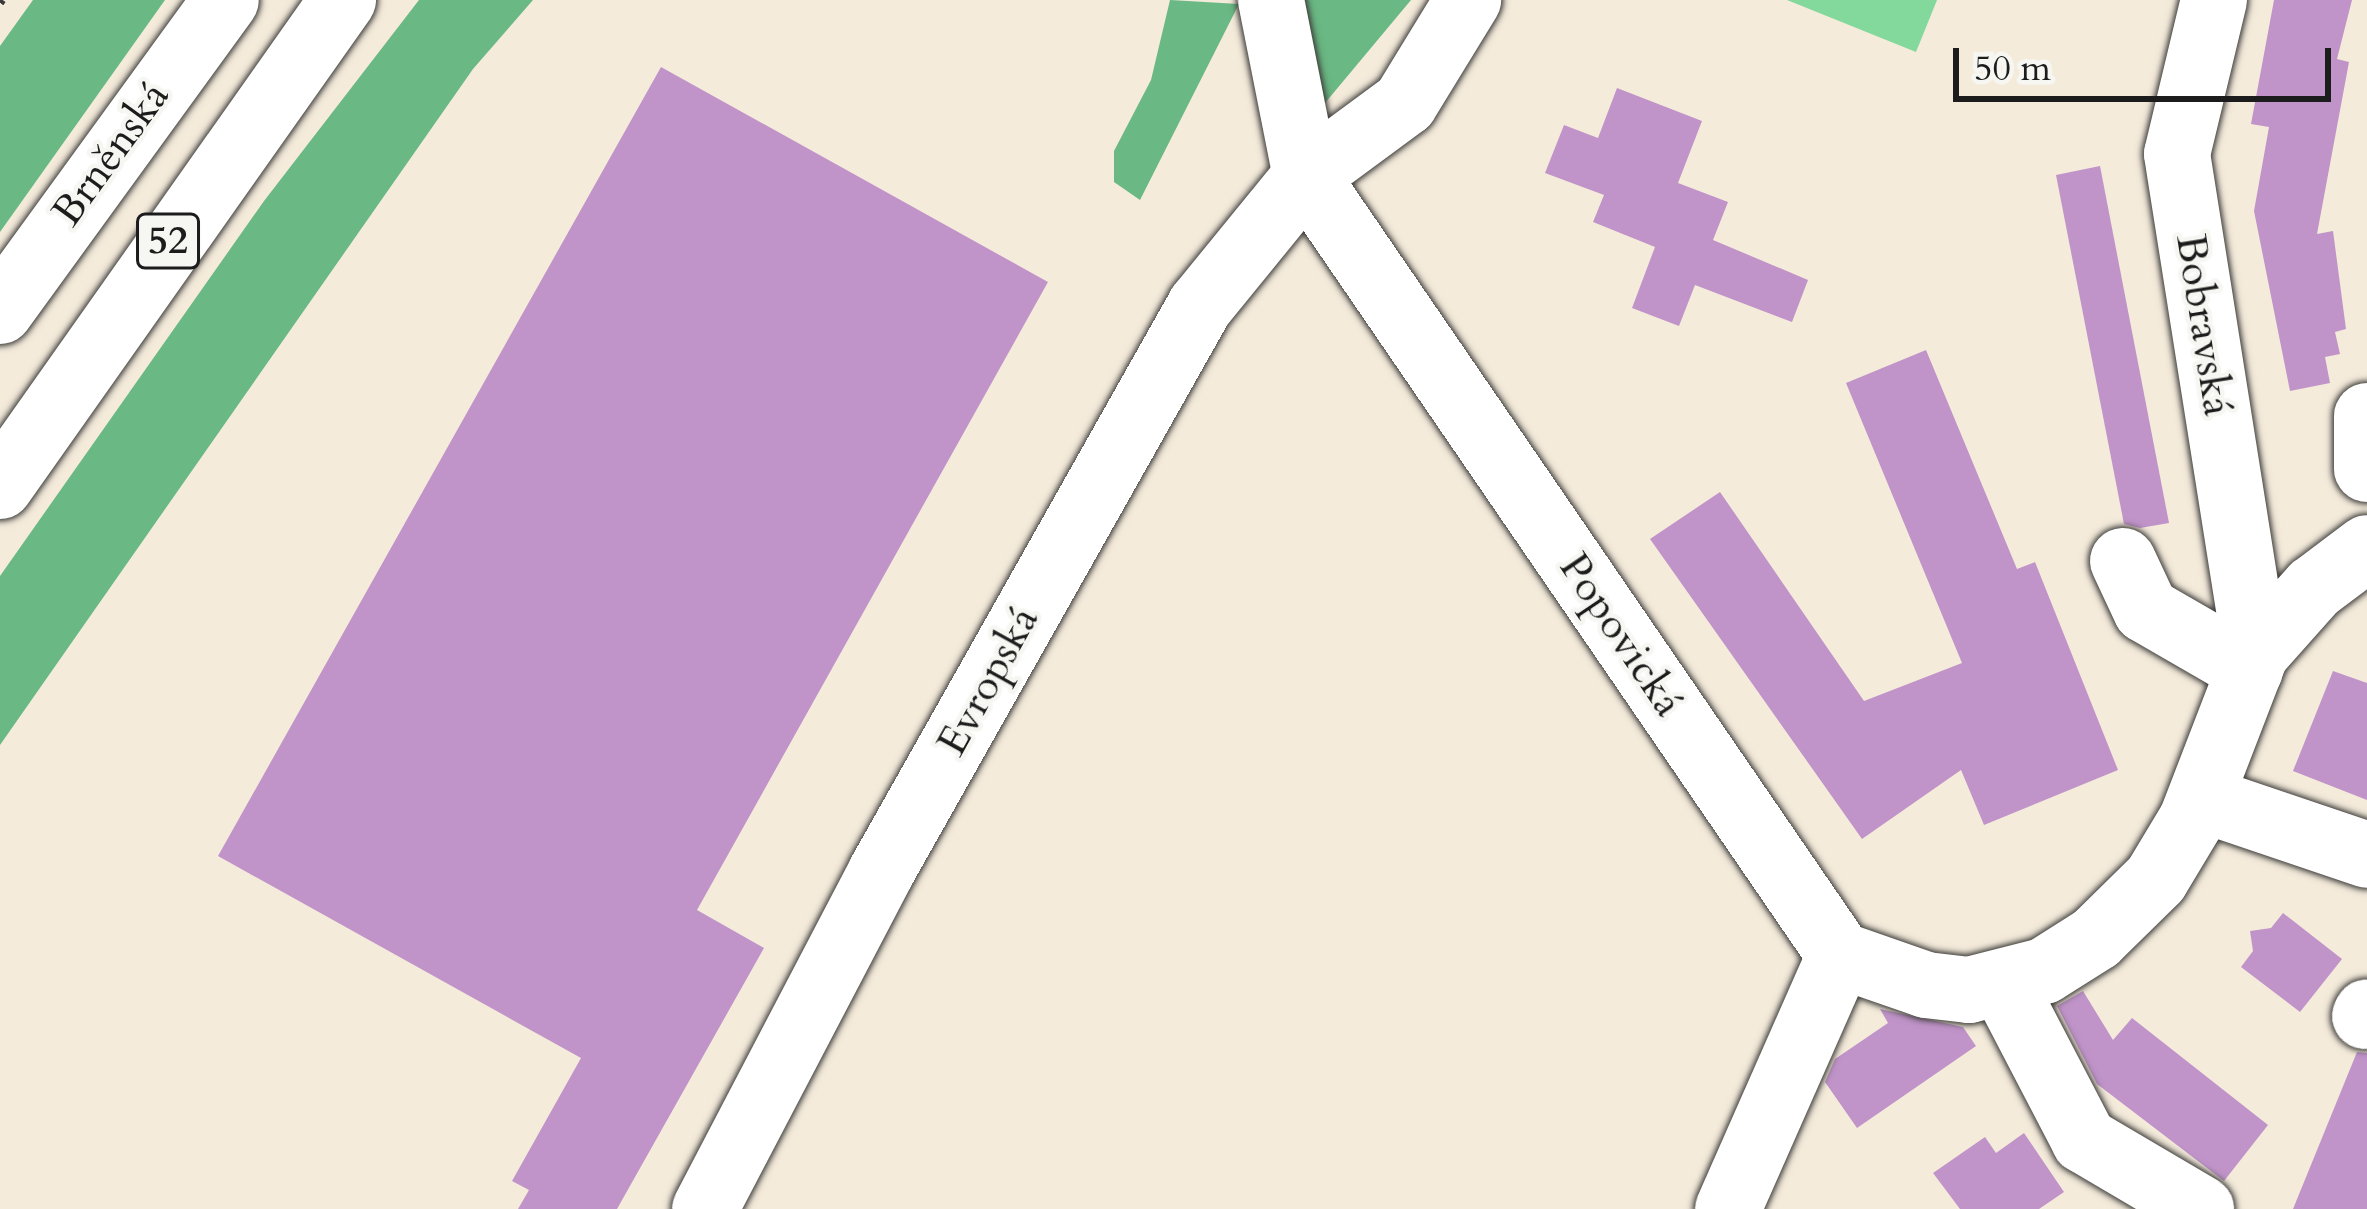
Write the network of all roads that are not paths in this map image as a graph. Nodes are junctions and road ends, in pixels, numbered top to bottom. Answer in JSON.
{"nodes":[{"id":1,"x":226,"y":0,"type":"edge"},
{"id":2,"x":343,"y":0,"type":"edge"},
{"id":3,"x":1271,"y":0,"type":"edge"},
{"id":4,"x":1468,"y":0,"type":"edge"},
{"id":5,"x":2214,"y":0,"type":"edge"},
{"id":6,"x":1306,"y":176,"type":"junction"},
{"id":7,"x":0,"y":311,"type":"edge"},
{"id":8,"x":2367,"y":416,"type":"edge"},
{"id":9,"x":2367,"y":469,"type":"edge"},
{"id":10,"x":0,"y":486,"type":"edge"},
{"id":11,"x":2367,"y":548,"type":"edge"},
{"id":12,"x":2123,"y":561,"type":"dead end"},
{"id":13,"x":2253,"y":662,"type":"junction"},
{"id":14,"x":2202,"y":799,"type":"junction"},
{"id":15,"x":2367,"y":855,"type":"edge"},
{"id":16,"x":1840,"y":955,"type":"junction"},
{"id":17,"x":2004,"y":986,"type":"junction"},
{"id":18,"x":705,"y":1209,"type":"edge"},
{"id":19,"x":1728,"y":1209,"type":"edge"},
{"id":20,"x":2201,"y":1209,"type":"edge"}],
"edges":[{"from":1,"to":7,"type":"main road","name":"Brněnská","number":"52"},
{"from":2,"to":10,"type":"main road","number":"52"},
{"from":3,"to":6,"type":"main road"},
{"from":4,"to":6,"type":"main road"},
{"from":5,"to":13,"type":"main road","name":"Bobravská"},
{"from":6,"to":16,"type":"main road","name":"Popovická"},
{"from":6,"to":18,"type":"main road","name":"Evropská"},
{"from":8,"to":9,"type":"main road"},
{"from":11,"to":13,"type":"main road"},
{"from":12,"to":13,"type":"main road"},
{"from":13,"to":14,"type":"main road"},
{"from":14,"to":15,"type":"main road"},
{"from":14,"to":17,"type":"main road"},
{"from":16,"to":17,"type":"main road"},
{"from":16,"to":19,"type":"main road"},
{"from":17,"to":20,"type":"main road"}]}
